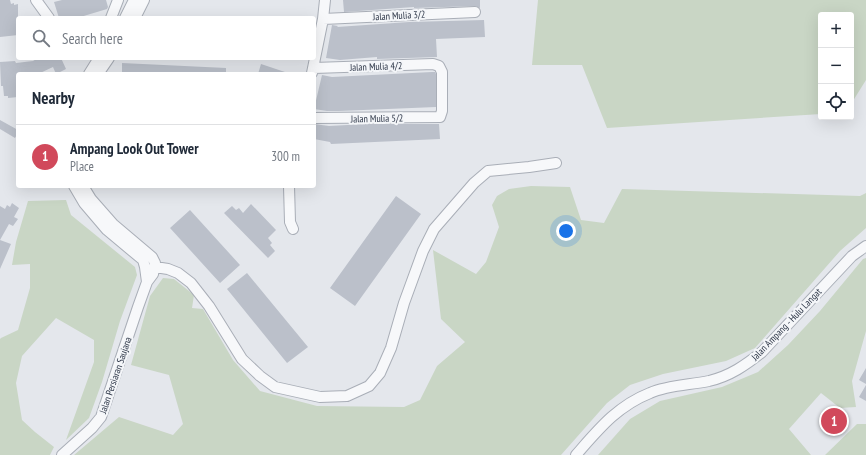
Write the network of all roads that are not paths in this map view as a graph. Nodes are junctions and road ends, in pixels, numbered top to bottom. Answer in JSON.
{"nodes":[{"id":1,"x":36,"y":0,"type":"edge"},
{"id":2,"x":118,"y":0,"type":"edge"},
{"id":3,"x":134,"y":0,"type":"edge"},
{"id":4,"x":144,"y":0,"type":"edge"},
{"id":5,"x":325,"y":0,"type":"edge"},
{"id":6,"x":475,"y":12,"type":"dead end"},
{"id":7,"x":48,"y":16,"type":"edge"},
{"id":8,"x":112,"y":16,"type":"edge"},
{"id":9,"x":126,"y":16,"type":"edge"},
{"id":10,"x":136,"y":16,"type":"edge"},
{"id":11,"x":323,"y":19,"type":"junction"},
{"id":12,"x":316,"y":52,"type":"edge"},
{"id":13,"x":99,"y":60,"type":"edge"},
{"id":14,"x":108,"y":60,"type":"edge"},
{"id":15,"x":314,"y":60,"type":"edge"},
{"id":16,"x":312,"y":71,"type":"edge"},
{"id":17,"x":90,"y":72,"type":"edge"},
{"id":18,"x":99,"y":72,"type":"edge"},
{"id":19,"x":440,"y":117,"type":"joint"},
{"id":20,"x":316,"y":118,"type":"edge"},
{"id":21,"x":556,"y":163,"type":"dead end"},
{"id":22,"x":75,"y":188,"type":"edge"},
{"id":23,"x":84,"y":188,"type":"edge"},
{"id":24,"x":289,"y":188,"type":"edge"},
{"id":25,"x":293,"y":229,"type":"dead end"},
{"id":26,"x":866,"y":246,"type":"edge"},
{"id":27,"x":155,"y":267,"type":"junction"},
{"id":28,"x":147,"y":282,"type":"junction"},
{"id":29,"x":62,"y":455,"type":"edge"},
{"id":30,"x":576,"y":455,"type":"edge"}],
"edges":[{"from":1,"to":7,"type":"street"},
{"from":2,"to":8,"type":"street"},
{"from":3,"to":9,"type":"street"},
{"from":4,"to":10,"type":"street"},
{"from":5,"to":11,"type":"street"},
{"from":6,"to":11,"type":"street","name":"Jalan Mulia 3/2"},
{"from":11,"to":12,"type":"street"},
{"from":13,"to":17,"type":"street"},
{"from":14,"to":18,"type":"street"},
{"from":15,"to":16,"type":"street"},
{"from":16,"to":19,"type":"street","name":"Jalan Mulia 4/2"},
{"from":19,"to":20,"type":"street","name":"Jalan Mulia 5/2"},
{"from":21,"to":27,"type":"street"},
{"from":22,"to":28,"type":"street","name":"Jalan Persiaran Saujana"},
{"from":23,"to":27,"type":"street"},
{"from":24,"to":25,"type":"street"},
{"from":26,"to":30,"type":"street","name":"Jalan Ampang - Hulu Langat"},
{"from":27,"to":28,"type":"street","name":"Jalan Persiaran Saujana"},
{"from":28,"to":29,"type":"street","name":"Jalan Persiaran Saujana"}]}
